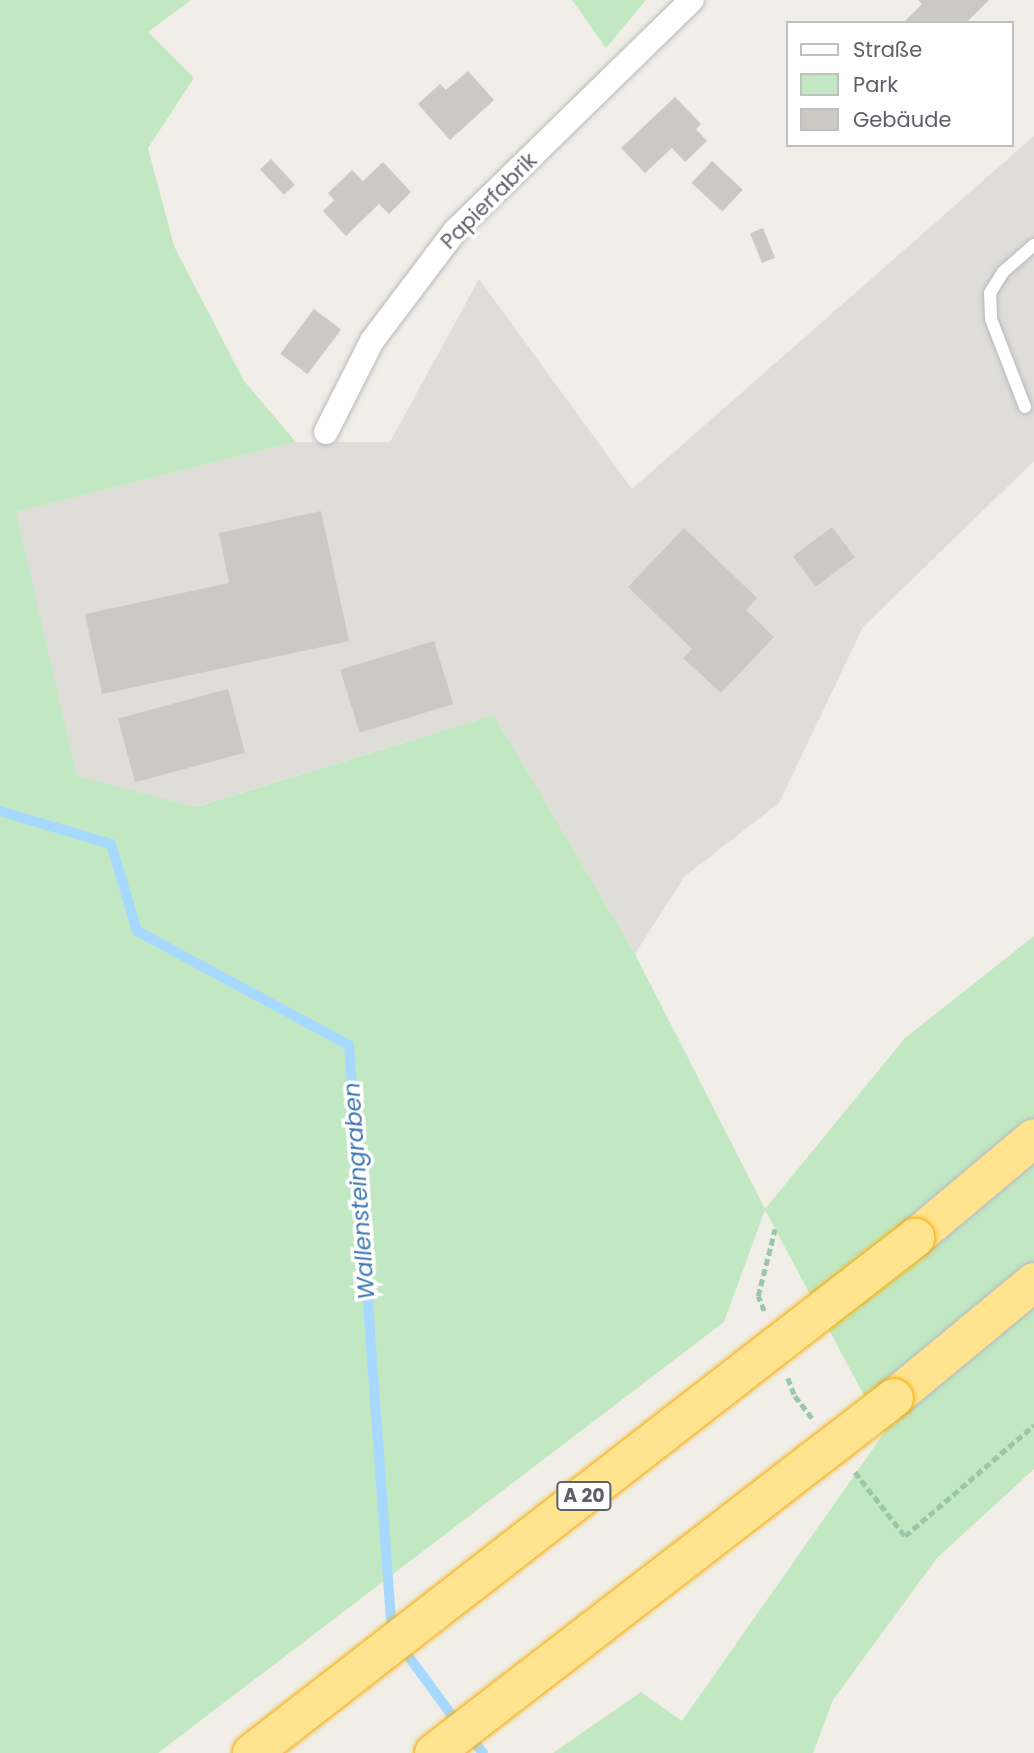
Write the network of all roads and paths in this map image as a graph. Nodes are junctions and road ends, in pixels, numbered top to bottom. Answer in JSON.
{"nodes":[{"id":1,"x":692,"y":0,"type":"edge"},
{"id":2,"x":1034,"y":245,"type":"edge"},
{"id":3,"x":1025,"y":407,"type":"dead end"},
{"id":4,"x":326,"y":432,"type":"dead end"},
{"id":5,"x":1034,"y":1138,"type":"edge"},
{"id":6,"x":1034,"y":1282,"type":"edge"},
{"id":7,"x":252,"y":1753,"type":"edge"},
{"id":8,"x":434,"y":1753,"type":"edge"}],
"edges":[{"from":1,"to":4,"type":"street","name":"Papierfabrik"},
{"from":2,"to":3,"type":"lane"},
{"from":5,"to":7,"type":"highway","number":"A 20","bridge":true},
{"from":6,"to":8,"type":"highway","bridge":true}]}
